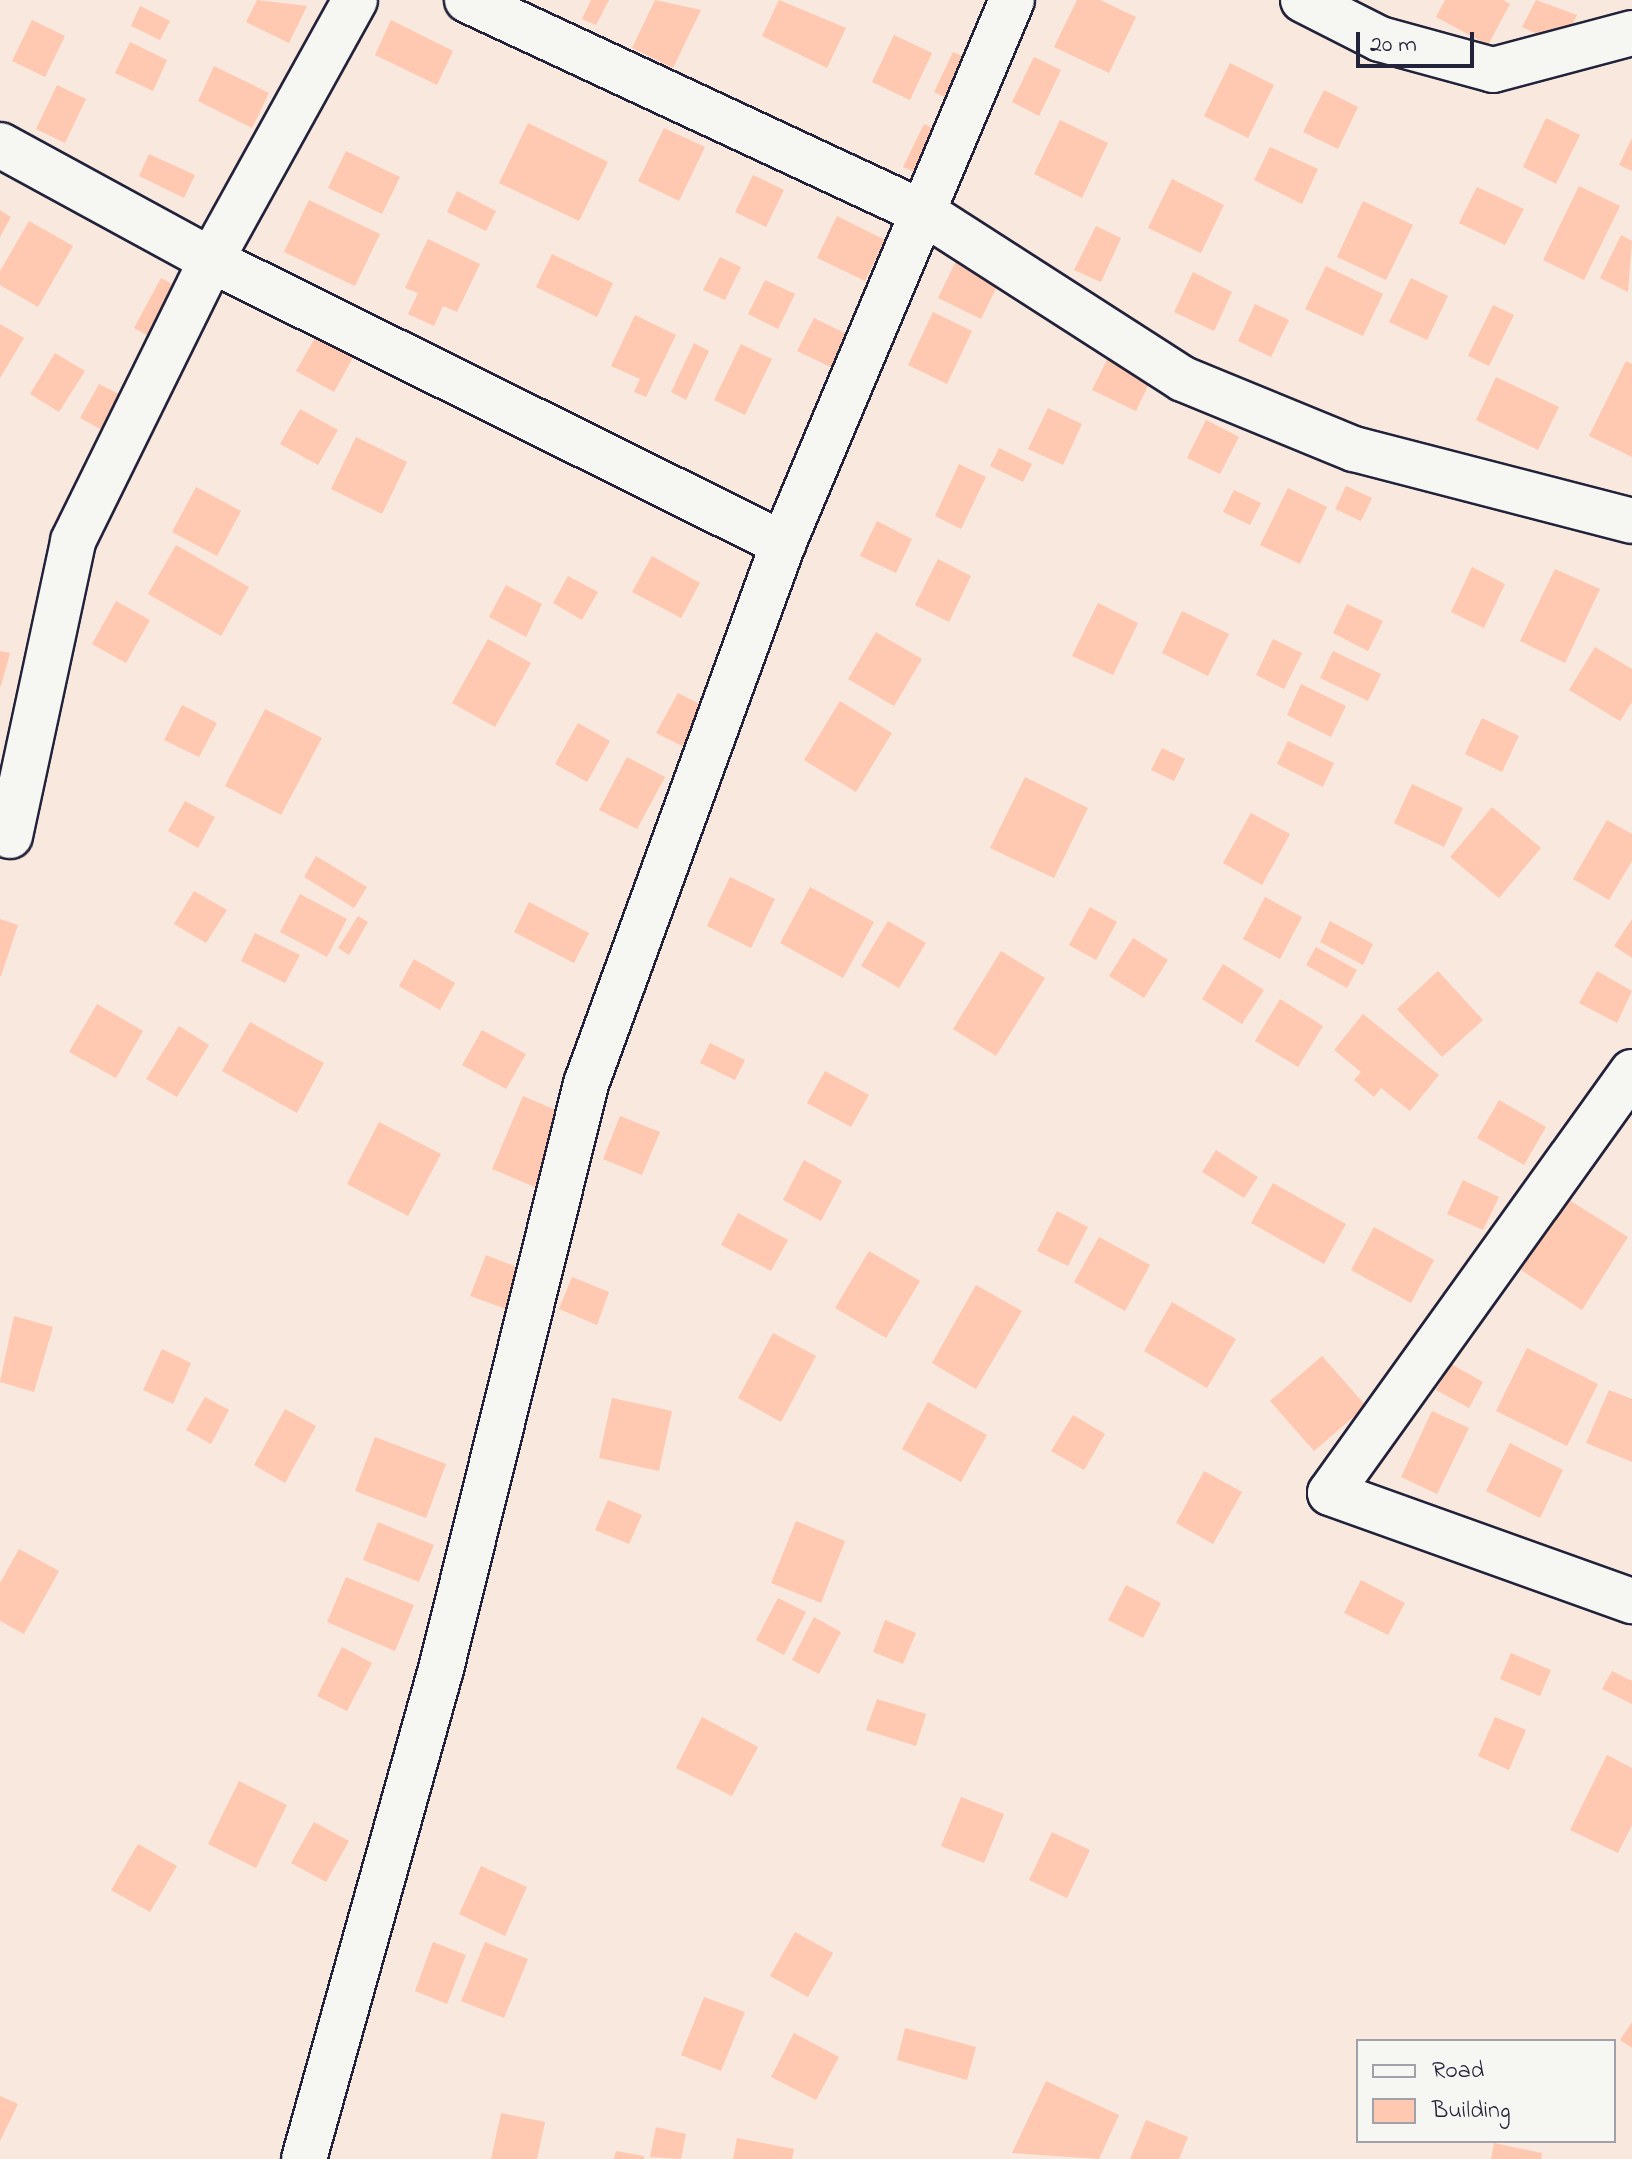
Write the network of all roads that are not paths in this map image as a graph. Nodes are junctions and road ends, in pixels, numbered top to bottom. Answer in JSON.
{"nodes":[{"id":1,"x":355,"y":0,"type":"edge"},
{"id":2,"x":467,"y":0,"type":"edge"},
{"id":3,"x":1012,"y":0,"type":"edge"},
{"id":4,"x":1303,"y":0,"type":"edge"},
{"id":5,"x":1632,"y":33,"type":"edge"},
{"id":6,"x":0,"y":145,"type":"edge"},
{"id":7,"x":926,"y":214,"type":"junction"},
{"id":8,"x":211,"y":260,"type":"junction"},
{"id":9,"x":1632,"y":521,"type":"edge"},
{"id":10,"x":783,"y":544,"type":"junction"},
{"id":11,"x":10,"y":836,"type":"dead end"},
{"id":12,"x":1632,"y":1072,"type":"edge"},
{"id":13,"x":1632,"y":1601,"type":"edge"},
{"id":14,"x":304,"y":2159,"type":"edge"}],
"edges":[{"from":1,"to":8,"type":"street"},
{"from":2,"to":7,"type":"street"},
{"from":3,"to":7,"type":"street"},
{"from":4,"to":5,"type":"street"},
{"from":6,"to":8,"type":"street"},
{"from":7,"to":9,"type":"street"},
{"from":7,"to":10,"type":"street"},
{"from":8,"to":10,"type":"street"},
{"from":8,"to":11,"type":"street"},
{"from":10,"to":14,"type":"street"},
{"from":12,"to":13,"type":"street"}]}
